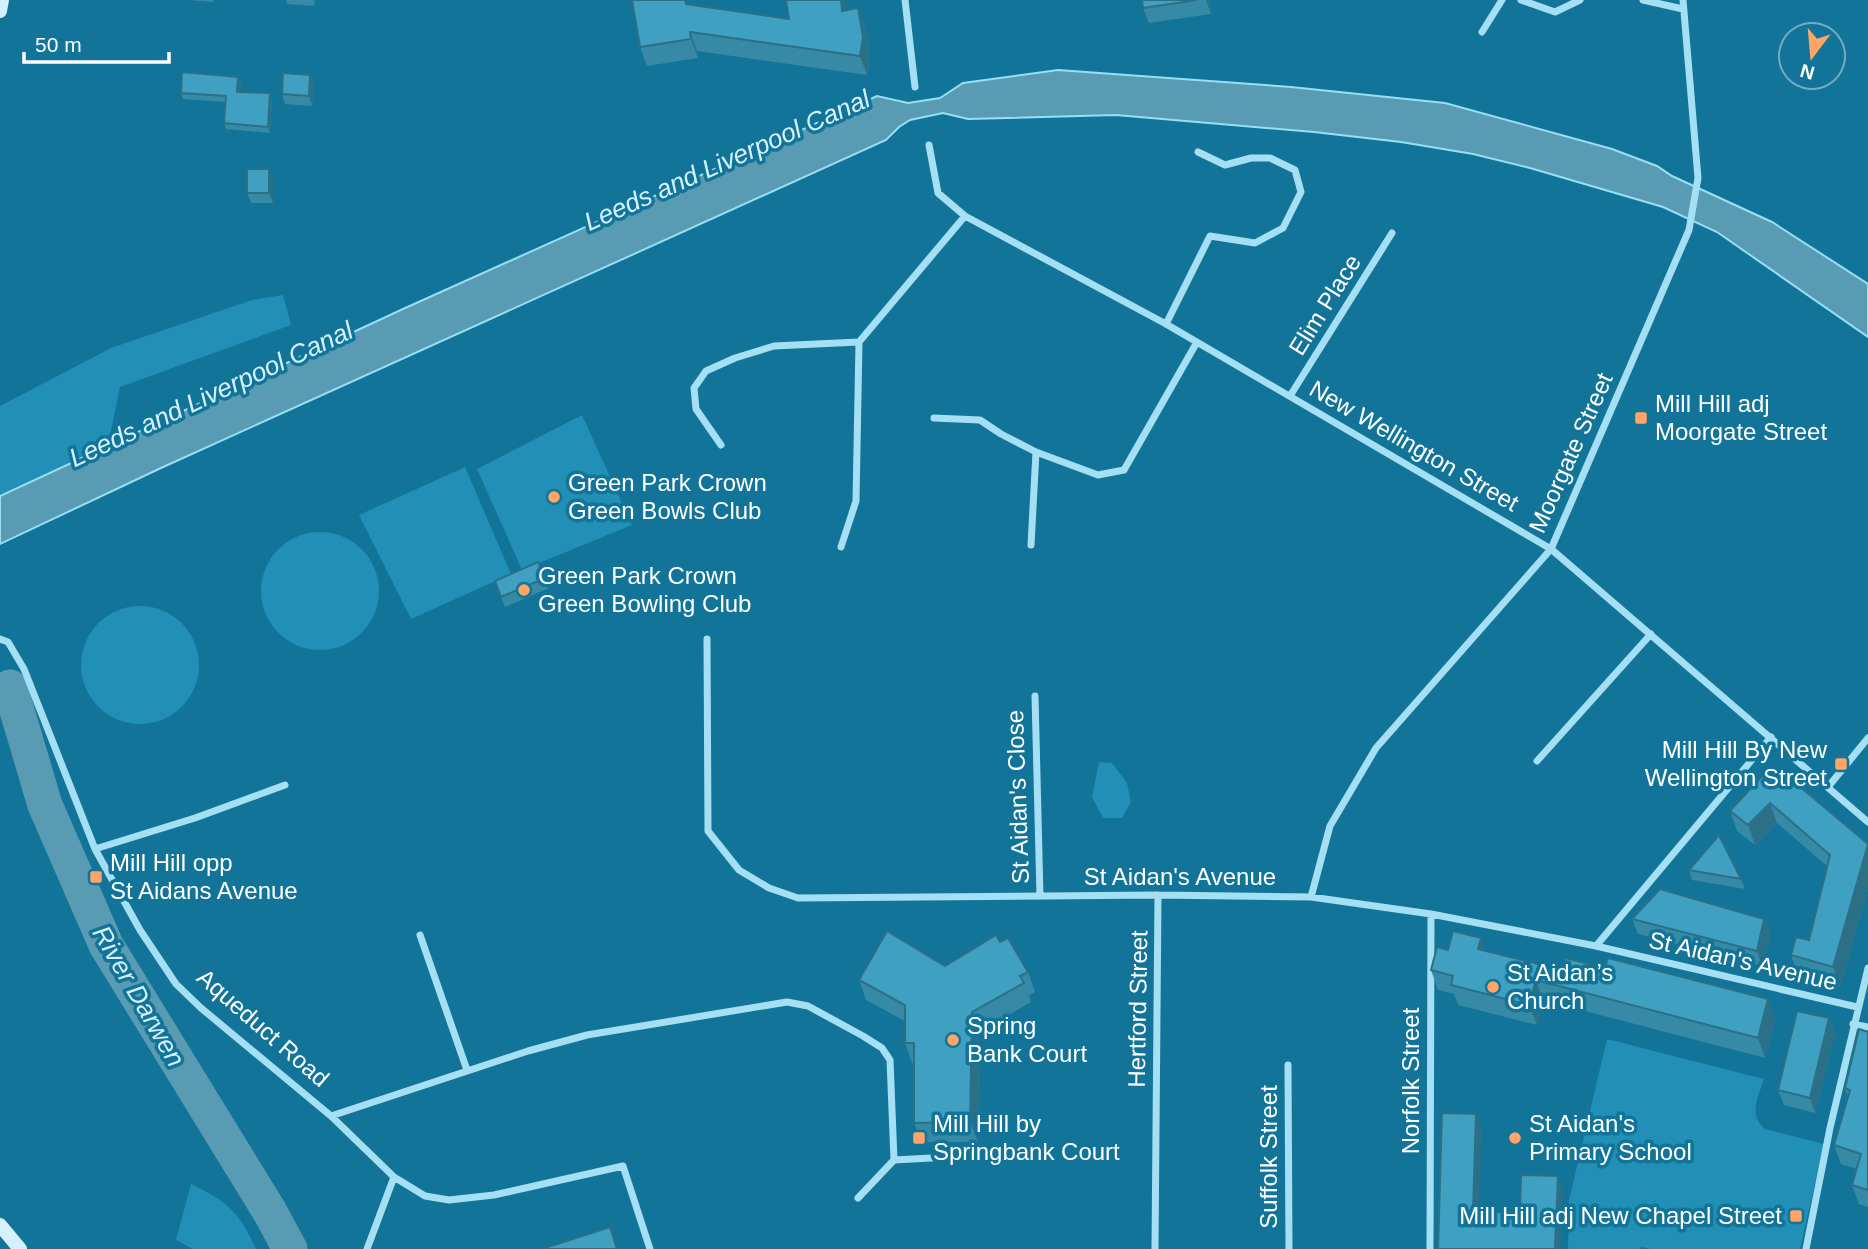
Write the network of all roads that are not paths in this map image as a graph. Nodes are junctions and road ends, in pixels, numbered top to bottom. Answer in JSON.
{"nodes":[{"id":1,"x":2,"y":0,"type":"edge"},
{"id":2,"x":905,"y":0,"type":"edge"},
{"id":3,"x":1502,"y":0,"type":"edge"},
{"id":4,"x":1521,"y":0,"type":"edge"},
{"id":5,"x":1580,"y":0,"type":"edge"},
{"id":6,"x":1643,"y":0,"type":"edge"},
{"id":7,"x":1683,"y":4,"type":"edge"},
{"id":8,"x":0,"y":11,"type":"edge"},
{"id":9,"x":1482,"y":32,"type":"dead end"},
{"id":10,"x":915,"y":87,"type":"dead end"},
{"id":11,"x":929,"y":145,"type":"dead end"},
{"id":12,"x":1198,"y":152,"type":"dead end"},
{"id":13,"x":965,"y":216,"type":"junction"},
{"id":14,"x":1392,"y":233,"type":"dead end"},
{"id":15,"x":1166,"y":324,"type":"junction"},
{"id":16,"x":859,"y":342,"type":"junction"},
{"id":17,"x":1197,"y":342,"type":"junction"},
{"id":18,"x":1290,"y":396,"type":"junction"},
{"id":19,"x":934,"y":418,"type":"dead end"},
{"id":20,"x":722,"y":445,"type":"dead end"},
{"id":21,"x":1036,"y":452,"type":"junction"},
{"id":22,"x":1031,"y":545,"type":"dead end"},
{"id":23,"x":841,"y":547,"type":"dead end"},
{"id":24,"x":1551,"y":549,"type":"junction"},
{"id":25,"x":1651,"y":635,"type":"junction"},
{"id":26,"x":0,"y":639,"type":"edge"},
{"id":27,"x":708,"y":639,"type":"dead end"},
{"id":28,"x":1035,"y":696,"type":"dead end"},
{"id":29,"x":1771,"y":737,"type":"junction"},
{"id":30,"x":1868,"y":738,"type":"edge"},
{"id":31,"x":1537,"y":761,"type":"dead end"},
{"id":32,"x":285,"y":785,"type":"dead end"},
{"id":33,"x":1828,"y":787,"type":"junction"},
{"id":34,"x":1868,"y":822,"type":"edge"},
{"id":35,"x":95,"y":849,"type":"junction"},
{"id":36,"x":1158,"y":895,"type":"junction"},
{"id":37,"x":1040,"y":896,"type":"junction"},
{"id":38,"x":1311,"y":897,"type":"junction"},
{"id":39,"x":1431,"y":914,"type":"junction"},
{"id":40,"x":420,"y":935,"type":"dead end"},
{"id":41,"x":1596,"y":946,"type":"junction"},
{"id":42,"x":1868,"y":968,"type":"edge"},
{"id":43,"x":1857,"y":1007,"type":"junction"},
{"id":44,"x":1853,"y":1024,"type":"junction"},
{"id":45,"x":1868,"y":1027,"type":"edge"},
{"id":46,"x":1288,"y":1065,"type":"dead end"},
{"id":47,"x":467,"y":1070,"type":"junction"},
{"id":48,"x":331,"y":1116,"type":"junction"},
{"id":49,"x":987,"y":1155,"type":"dead end"},
{"id":50,"x":894,"y":1160,"type":"junction"},
{"id":51,"x":394,"y":1177,"type":"junction"},
{"id":52,"x":858,"y":1198,"type":"dead end"},
{"id":53,"x":0,"y":1226,"type":"edge"},
{"id":54,"x":20,"y":1249,"type":"edge"},
{"id":55,"x":367,"y":1249,"type":"edge"},
{"id":56,"x":650,"y":1249,"type":"edge"},
{"id":57,"x":1155,"y":1249,"type":"edge"},
{"id":58,"x":1289,"y":1249,"type":"edge"},
{"id":59,"x":1430,"y":1249,"type":"edge"},
{"id":60,"x":1806,"y":1249,"type":"edge"}],
"edges":[{"from":1,"to":8,"type":"main road"},
{"from":2,"to":10,"type":"street"},
{"from":3,"to":9,"type":"street"},
{"from":4,"to":5,"type":"street"},
{"from":6,"to":7,"type":"street"},
{"from":7,"to":24,"type":"street","name":"Moorgate Street"},
{"from":11,"to":13,"type":"street","name":"New Wellington Street"},
{"from":12,"to":15,"type":"street"},
{"from":13,"to":15,"type":"street","name":"New Wellington Street"},
{"from":13,"to":16,"type":"street"},
{"from":14,"to":18,"type":"street","name":"Elim Place"},
{"from":15,"to":17,"type":"street","name":"New Wellington Street"},
{"from":16,"to":20,"type":"street"},
{"from":16,"to":23,"type":"street"},
{"from":17,"to":18,"type":"street","name":"New Wellington Street"},
{"from":17,"to":21,"type":"street"},
{"from":18,"to":24,"type":"street","name":"New Wellington Street"},
{"from":19,"to":21,"type":"street"},
{"from":21,"to":22,"type":"street"},
{"from":24,"to":25,"type":"street","name":"New Wellington Street"},
{"from":24,"to":38,"type":"street","name":"Moorgate Street"},
{"from":25,"to":29,"type":"street","name":"New Wellington Street"},
{"from":25,"to":31,"type":"street"},
{"from":26,"to":35,"type":"street","name":"Aqueduct Road"},
{"from":27,"to":37,"type":"street","name":"St Aidan's Avenue"},
{"from":28,"to":37,"type":"street","name":"St Aidan's Close"},
{"from":29,"to":33,"type":"street","name":"New Wellington Street"},
{"from":29,"to":41,"type":"street"},
{"from":30,"to":33,"type":"street"},
{"from":32,"to":35,"type":"street"},
{"from":33,"to":34,"type":"street","name":"New Wellington Street"},
{"from":35,"to":48,"type":"street","name":"Aqueduct Road"},
{"from":36,"to":37,"type":"street","name":"St Aidan's Avenue"},
{"from":36,"to":38,"type":"street","name":"St Aidan's Avenue"},
{"from":36,"to":57,"type":"street","name":"Hertford Street"},
{"from":38,"to":39,"type":"street","name":"St Aidan's Avenue"},
{"from":39,"to":41,"type":"street","name":"St Aidan's Avenue"},
{"from":39,"to":59,"type":"street","name":"Norfolk Street"},
{"from":40,"to":47,"type":"street"},
{"from":41,"to":43,"type":"street","name":"St Aidan's Avenue"},
{"from":42,"to":43,"type":"street"},
{"from":43,"to":44,"type":"street"},
{"from":44,"to":45,"type":"street"},
{"from":44,"to":60,"type":"street"},
{"from":46,"to":58,"type":"street","name":"Suffolk Street"},
{"from":47,"to":48,"type":"street"},
{"from":47,"to":50,"type":"street"},
{"from":48,"to":51,"type":"street","name":"Aqueduct Road"},
{"from":49,"to":50,"type":"street"},
{"from":50,"to":52,"type":"street"},
{"from":51,"to":55,"type":"street"},
{"from":51,"to":56,"type":"street","name":"Aqueduct Road"},
{"from":53,"to":54,"type":"main road"}]}
